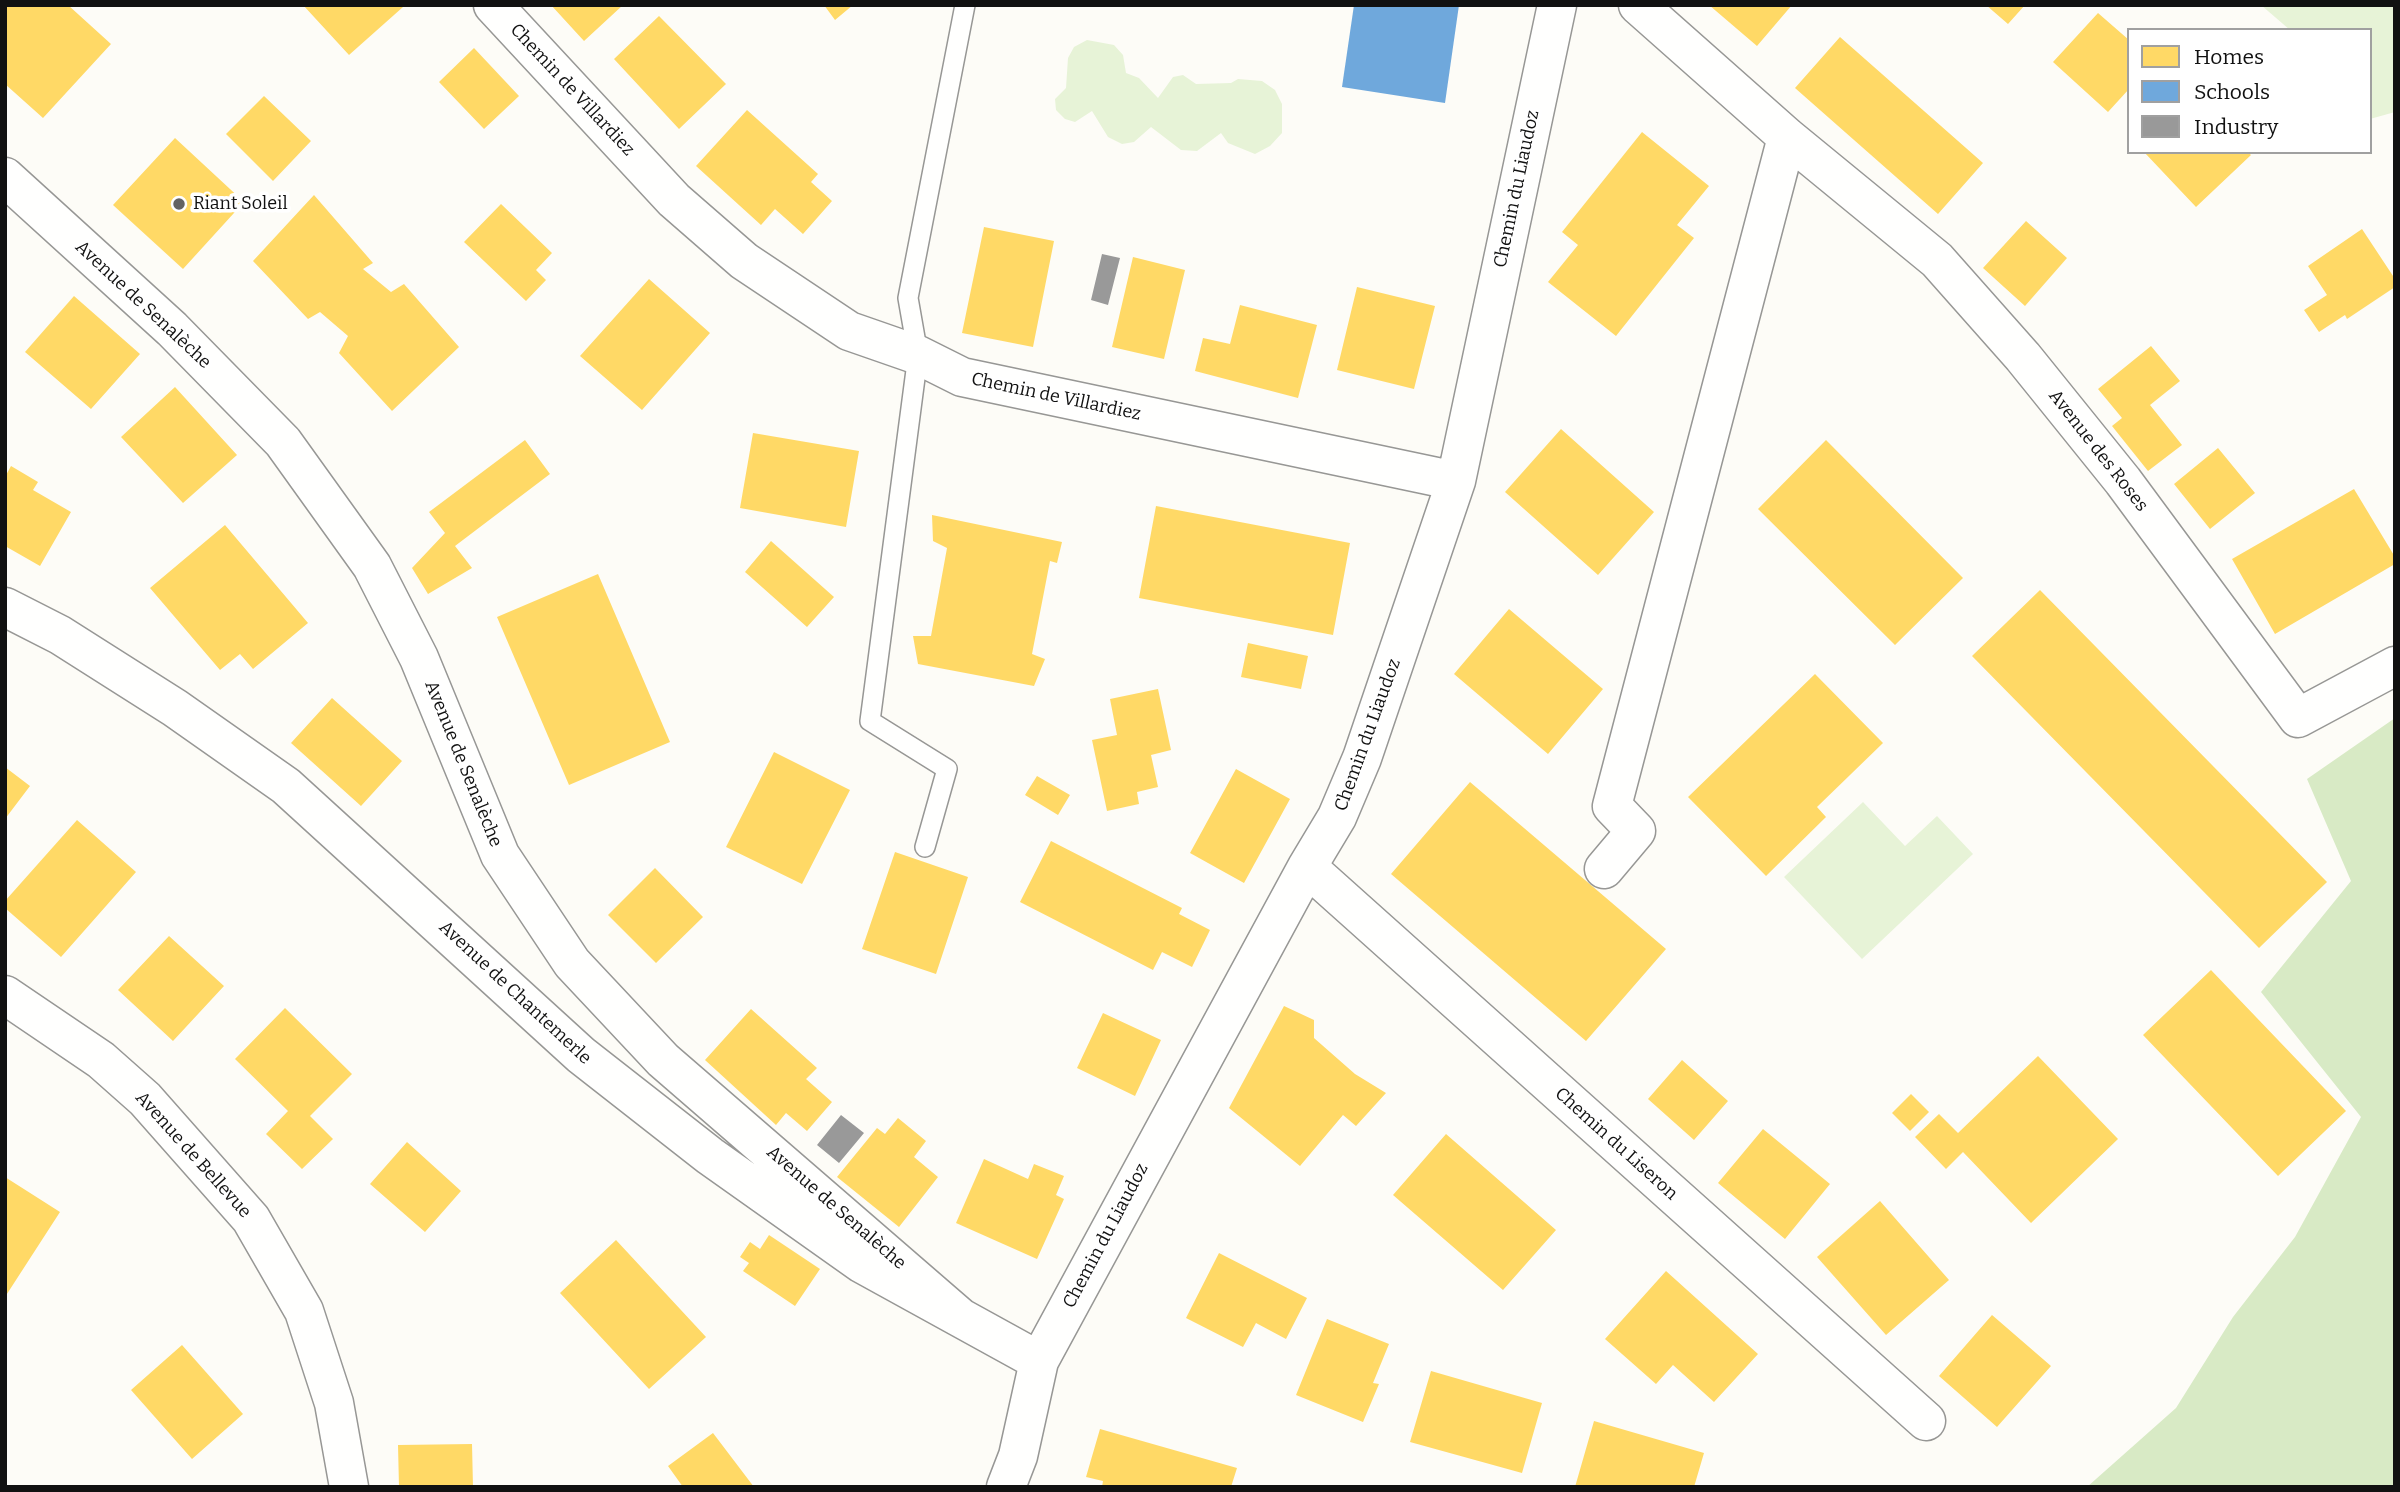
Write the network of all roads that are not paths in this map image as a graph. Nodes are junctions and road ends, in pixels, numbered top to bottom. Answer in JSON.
{"nodes":[{"id":1,"x":494,"y":5,"type":"edge"},
{"id":2,"x":965,"y":5,"type":"edge"},
{"id":3,"x":1556,"y":5,"type":"edge"},
{"id":4,"x":1638,"y":5,"type":"edge"},
{"id":5,"x":1787,"y":137,"type":"junction"},
{"id":6,"x":5,"y":177,"type":"edge"},
{"id":7,"x":918,"y":355,"type":"junction"},
{"id":8,"x":1456,"y":481,"type":"junction"},
{"id":9,"x":5,"y":607,"type":"edge"},
{"id":10,"x":2395,"y":666,"type":"edge"},
{"id":11,"x":925,"y":847,"type":"dead end"},
{"id":12,"x":1307,"y":867,"type":"junction"},
{"id":13,"x":1604,"y":869,"type":"dead end"},
{"id":14,"x":5,"y":995,"type":"edge"},
{"id":15,"x":961,"y":1318,"type":"junction"},
{"id":16,"x":1038,"y":1360,"type":"junction"},
{"id":17,"x":1926,"y":1421,"type":"dead end"},
{"id":18,"x":349,"y":1487,"type":"edge"},
{"id":19,"x":1006,"y":1487,"type":"edge"}],
"edges":[{"from":1,"to":7,"type":"street","name":"Chemin de Villardiez"},
{"from":2,"to":7,"type":"lane"},
{"from":3,"to":8,"type":"street","name":"Chemin du Liaudoz"},
{"from":4,"to":5,"type":"street","name":"Avenue des Roses"},
{"from":5,"to":10,"type":"street","name":"Avenue des Roses"},
{"from":5,"to":13,"type":"street"},
{"from":6,"to":15,"type":"street","name":"Avenue de Senalèche"},
{"from":7,"to":8,"type":"street","name":"Chemin de Villardiez"},
{"from":7,"to":11,"type":"lane"},
{"from":8,"to":12,"type":"street","name":"Chemin du Liaudoz"},
{"from":9,"to":15,"type":"street","name":"Avenue de Chantemerle"},
{"from":12,"to":16,"type":"street","name":"Chemin du Liaudoz"},
{"from":12,"to":17,"type":"street","name":"Chemin du Liseron"},
{"from":14,"to":18,"type":"street","name":"Avenue de Bellevue"},
{"from":15,"to":16,"type":"street","name":"Avenue de Chantemerle"},
{"from":16,"to":19,"type":"street","name":"Chemin du Liaudoz"}]}
